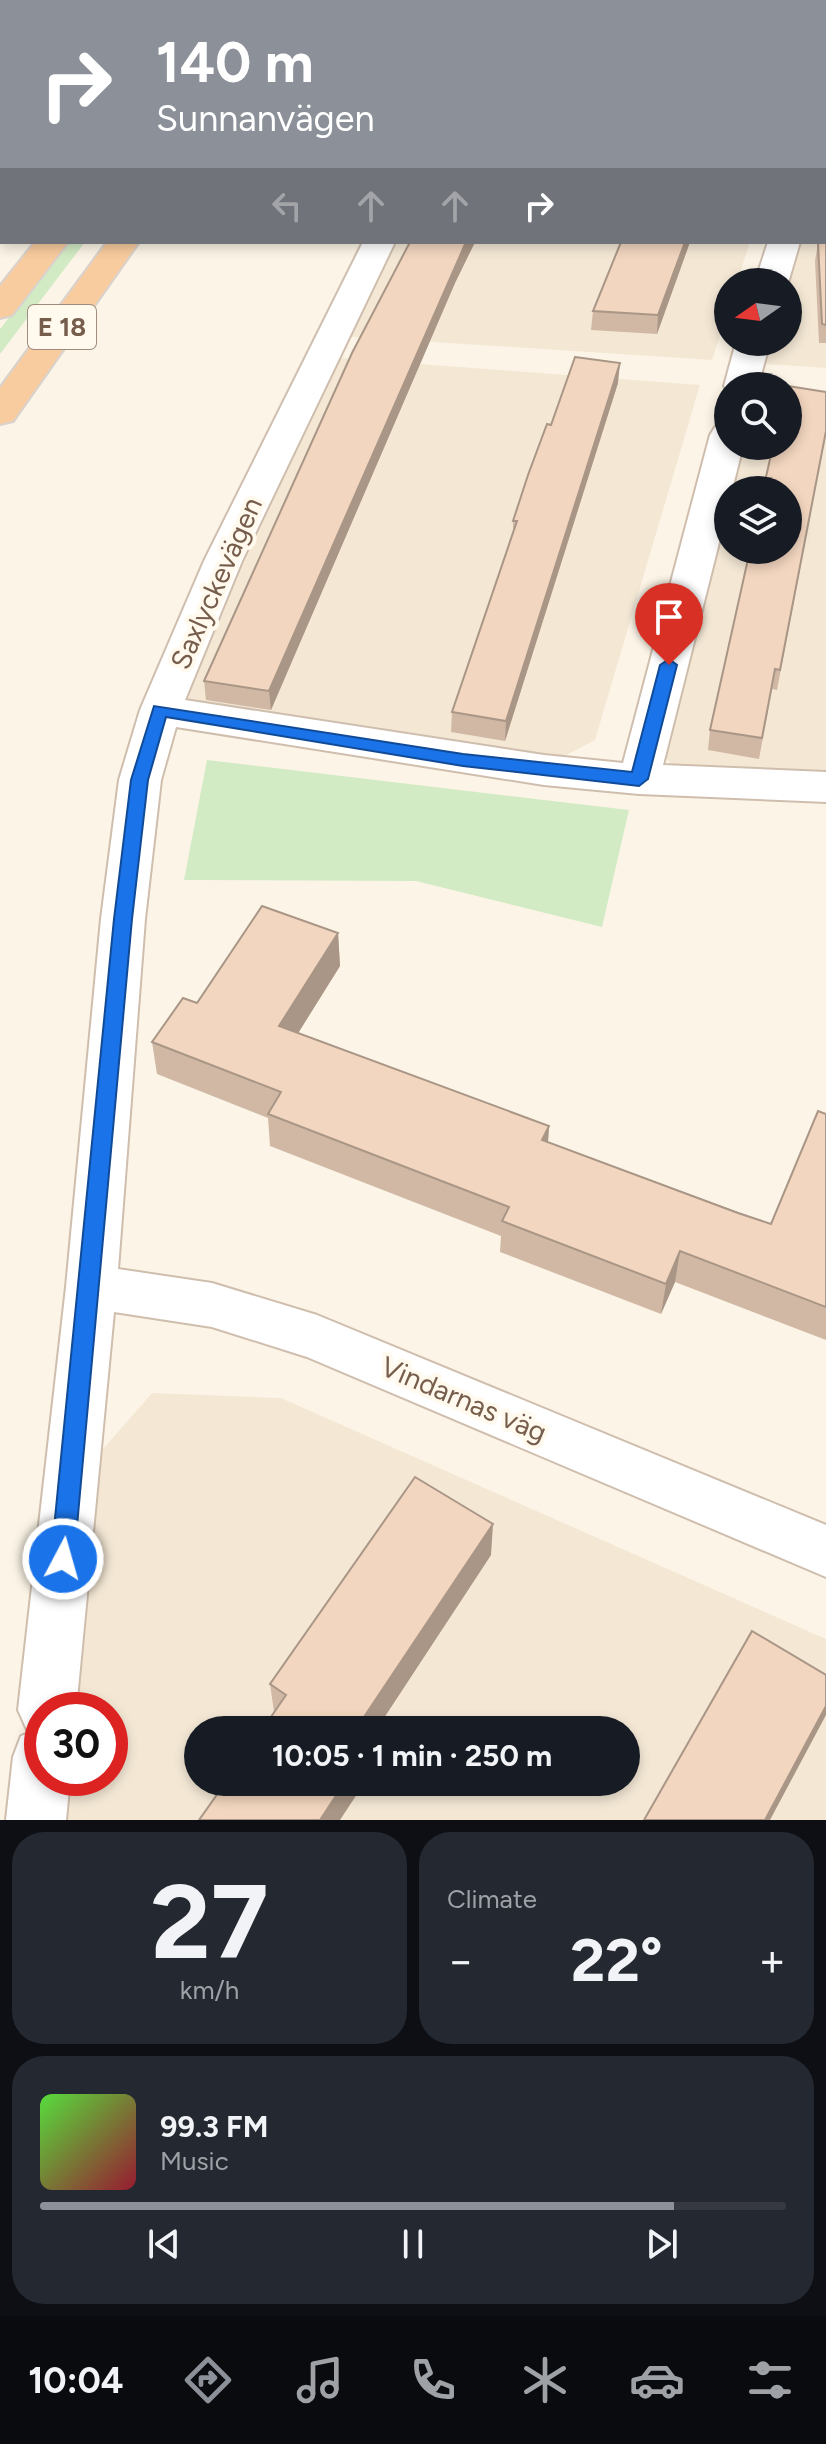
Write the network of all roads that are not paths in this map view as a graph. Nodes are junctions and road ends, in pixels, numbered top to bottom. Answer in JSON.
{"nodes":[{"id":1,"x":50,"y":244,"type":"edge"},
{"id":2,"x":122,"y":244,"type":"edge"},
{"id":3,"x":378,"y":244,"type":"edge"},
{"id":4,"x":783,"y":244,"type":"edge"},
{"id":5,"x":776,"y":268,"type":"edge"},
{"id":6,"x":0,"y":308,"type":"edge"},
{"id":7,"x":0,"y":413,"type":"edge"},
{"id":8,"x":722,"y":460,"type":"edge"},
{"id":9,"x":160,"y":710,"type":"junction"},
{"id":10,"x":639,"y":779,"type":"junction"},
{"id":11,"x":826,"y":787,"type":"edge"},
{"id":12,"x":91,"y":1287,"type":"junction"},
{"id":13,"x":826,"y":1551,"type":"edge"},
{"id":14,"x":49,"y":1692,"type":"edge"},
{"id":15,"x":38,"y":1796,"type":"edge"},
{"id":16,"x":36,"y":1820,"type":"edge"}],
"edges":[{"from":1,"to":6,"type":"highway","number":"E 18"},
{"from":2,"to":7,"type":"highway","number":"E 18"},
{"from":3,"to":9,"type":"street","name":"Saxlyckevägen"},
{"from":4,"to":5,"type":"street"},
{"from":8,"to":10,"type":"street"},
{"from":9,"to":10,"type":"street"},
{"from":9,"to":12,"type":"street","name":"Saxlyckevägen"},
{"from":10,"to":11,"type":"street"},
{"from":12,"to":13,"type":"street","name":"Vindarnas väg"},
{"from":12,"to":14,"type":"street","name":"Saxlyckevägen"},
{"from":15,"to":16,"type":"street"}]}
